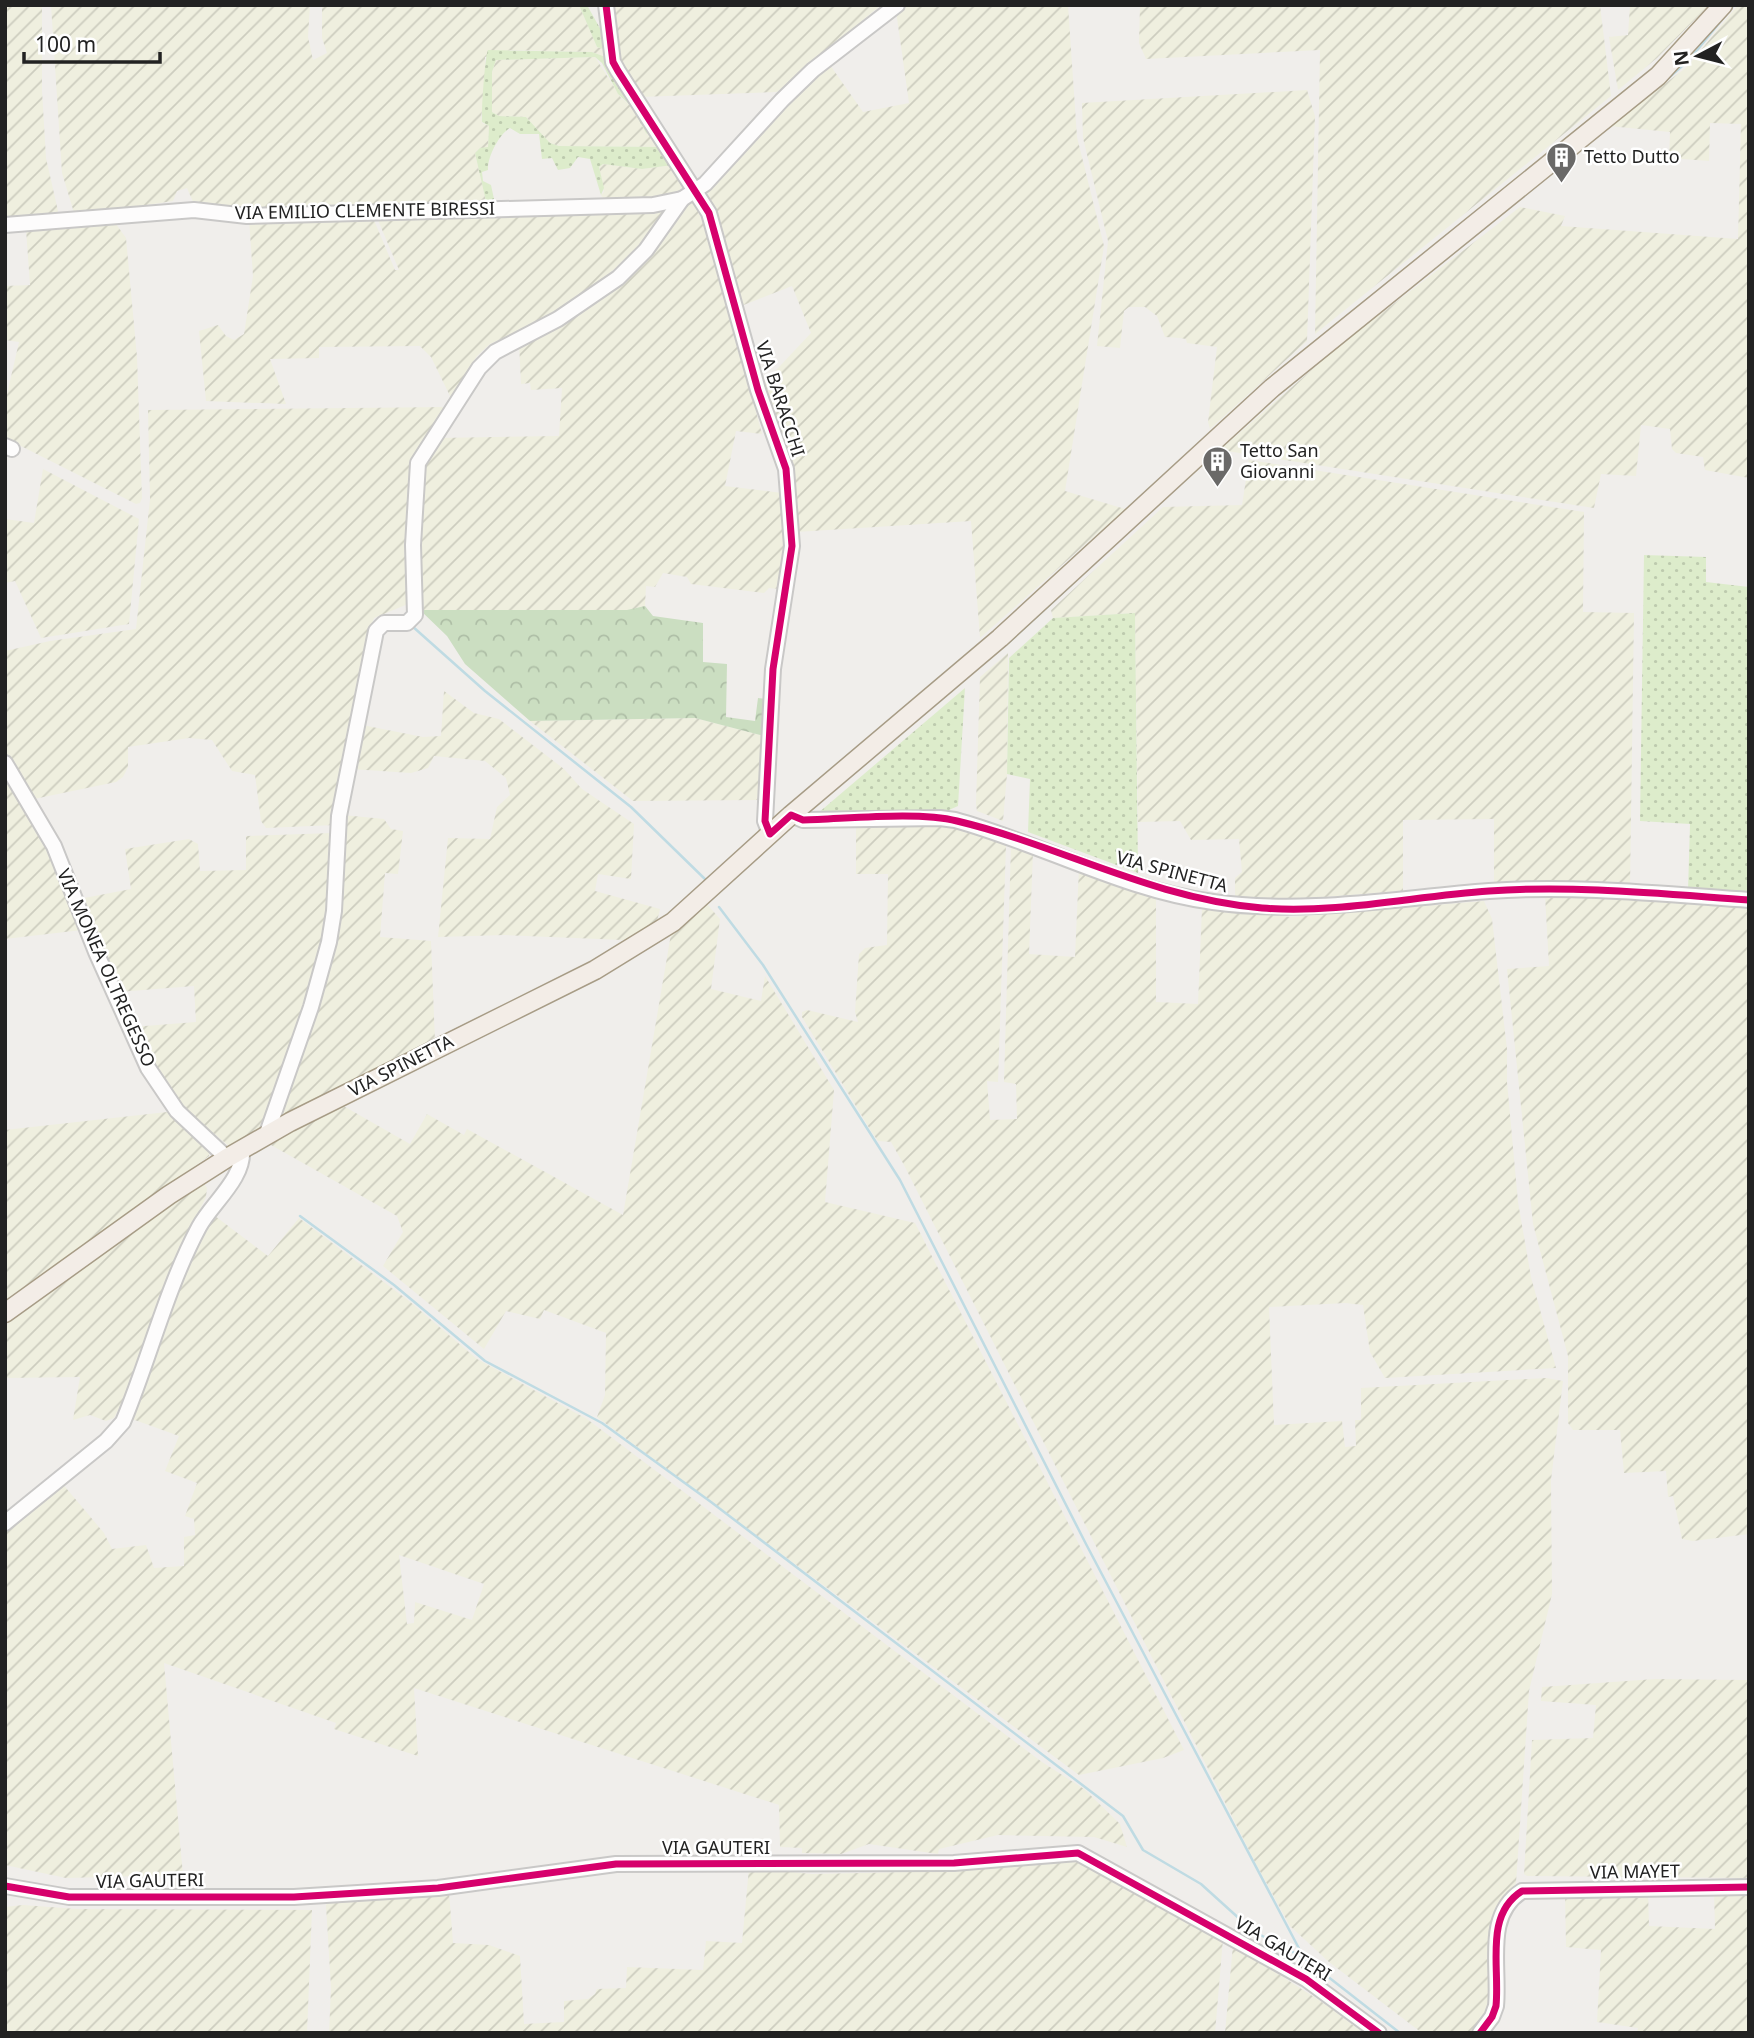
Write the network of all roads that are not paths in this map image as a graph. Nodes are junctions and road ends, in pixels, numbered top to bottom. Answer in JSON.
{"nodes":[{"id":1,"x":606,"y":5,"type":"edge"},
{"id":2,"x":897,"y":5,"type":"edge"},
{"id":3,"x":1723,"y":5,"type":"edge"},
{"id":4,"x":696,"y":189,"type":"junction"},
{"id":5,"x":682,"y":199,"type":"junction"},
{"id":6,"x":5,"y":225,"type":"edge"},
{"id":7,"x":5,"y":763,"type":"edge"},
{"id":8,"x":791,"y":815,"type":"junction"},
{"id":9,"x":770,"y":834,"type":"junction"},
{"id":10,"x":1749,"y":900,"type":"edge"},
{"id":11,"x":266,"y":1136,"type":"junction"},
{"id":12,"x":235,"y":1153,"type":"junction"},
{"id":13,"x":5,"y":1313,"type":"edge"},
{"id":14,"x":5,"y":1523,"type":"edge"},
{"id":15,"x":5,"y":1886,"type":"edge"},
{"id":16,"x":1749,"y":1887,"type":"edge"},
{"id":17,"x":1379,"y":2033,"type":"edge"},
{"id":18,"x":1480,"y":2033,"type":"edge"}],
"edges":[{"from":1,"to":4,"type":"street","name":"VIA BARACCHI"},
{"from":2,"to":4,"type":"street","name":"VIA EMILIO CLEMENTE BIRESSI"},
{"from":3,"to":8,"type":"main road","name":"VIA SPINETTA"},
{"from":4,"to":5,"type":"street","name":"VIA EMILIO CLEMENTE BIRESSI"},
{"from":4,"to":9,"type":"street","name":"VIA BARACCHI"},
{"from":5,"to":6,"type":"street","name":"VIA EMILIO CLEMENTE BIRESSI"},
{"from":5,"to":11,"type":"street","name":"VIA EMILIO CLEMENTE BIRESSI"},
{"from":7,"to":12,"type":"street","name":"VIA MONEA OLTREGESSO"},
{"from":8,"to":9,"type":"main road","name":"VIA SPINETTA"},
{"from":8,"to":10,"type":"street","name":"VIA SPINETTA"},
{"from":9,"to":11,"type":"main road","name":"VIA SPINETTA"},
{"from":11,"to":12,"type":"main road","name":"VIA SPINETTA"},
{"from":12,"to":13,"type":"main road","name":"VIA SPINETTA"},
{"from":12,"to":14,"type":"street"},
{"from":15,"to":17,"type":"street","name":"VIA GAUTERI"},
{"from":16,"to":18,"type":"street","name":"VIA MAYET"}]}
